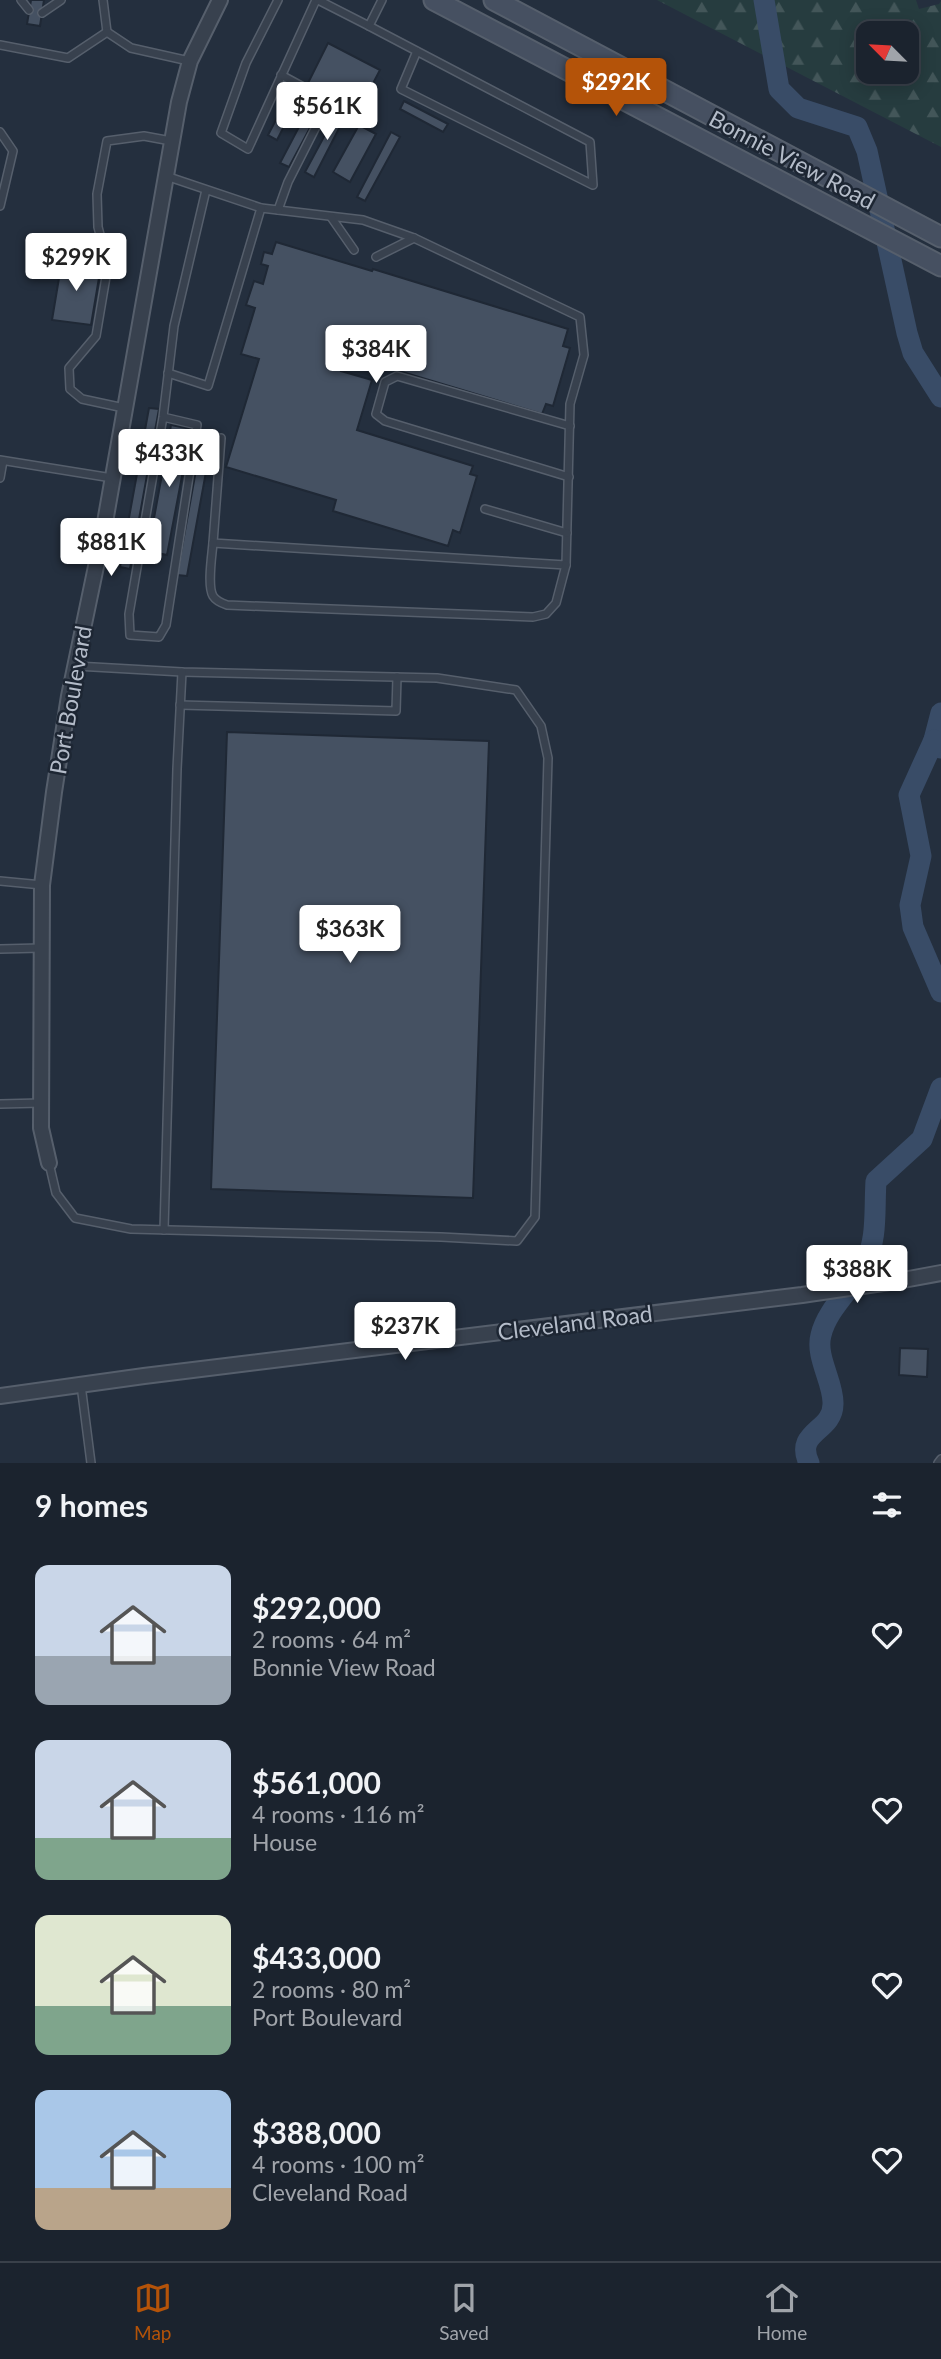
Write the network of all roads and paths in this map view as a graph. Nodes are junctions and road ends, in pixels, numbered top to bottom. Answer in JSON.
{"nodes":[{"id":1,"x":21,"y":0,"type":"edge"},
{"id":2,"x":61,"y":0,"type":"edge"},
{"id":3,"x":103,"y":0,"type":"edge"},
{"id":4,"x":220,"y":0,"type":"edge"},
{"id":5,"x":278,"y":0,"type":"edge"},
{"id":6,"x":317,"y":0,"type":"edge"},
{"id":7,"x":382,"y":0,"type":"edge"},
{"id":8,"x":434,"y":0,"type":"edge"},
{"id":9,"x":494,"y":0,"type":"edge"},
{"id":10,"x":29,"y":10,"type":"dead end"},
{"id":11,"x":42,"y":13,"type":"dead end"},
{"id":12,"x":369,"y":26,"type":"junction"},
{"id":13,"x":107,"y":32,"type":"junction"},
{"id":14,"x":0,"y":45,"type":"edge"},
{"id":15,"x":417,"y":51,"type":"junction"},
{"id":16,"x":190,"y":61,"type":"junction"},
{"id":17,"x":281,"y":75,"type":"junction"},
{"id":18,"x":0,"y":132,"type":"edge"},
{"id":19,"x":171,"y":141,"type":"junction"},
{"id":20,"x":165,"y":176,"type":"junction"},
{"id":21,"x":206,"y":190,"type":"junction"},
{"id":22,"x":0,"y":206,"type":"edge"},
{"id":23,"x":261,"y":208,"type":"junction"},
{"id":24,"x":278,"y":210,"type":"junction"},
{"id":25,"x":331,"y":216,"type":"junction"},
{"id":26,"x":941,"y":237,"type":"edge"},
{"id":27,"x":414,"y":238,"type":"junction"},
{"id":28,"x":354,"y":250,"type":"dead end"},
{"id":29,"x":376,"y":257,"type":"dead end"},
{"id":30,"x":938,"y":265,"type":"edge"},
{"id":31,"x":168,"y":373,"type":"junction"},
{"id":32,"x":124,"y":408,"type":"junction"},
{"id":33,"x":163,"y":417,"type":"junction"},
{"id":34,"x":570,"y":426,"type":"junction"},
{"id":35,"x":221,"y":438,"type":"dead end"},
{"id":36,"x":1,"y":460,"type":"edge"},
{"id":37,"x":569,"y":477,"type":"junction"},
{"id":38,"x":0,"y":478,"type":"edge"},
{"id":39,"x":112,"y":478,"type":"junction"},
{"id":40,"x":485,"y":509,"type":"dead end"},
{"id":41,"x":567,"y":533,"type":"junction"},
{"id":42,"x":213,"y":543,"type":"junction"},
{"id":43,"x":566,"y":565,"type":"junction"},
{"id":44,"x":76,"y":666,"type":"junction"},
{"id":45,"x":182,"y":672,"type":"junction"},
{"id":46,"x":397,"y":677,"type":"junction"},
{"id":47,"x":180,"y":705,"type":"junction"},
{"id":48,"x":0,"y":881,"type":"edge"},
{"id":49,"x":43,"y":886,"type":"junction"},
{"id":50,"x":42,"y":948,"type":"junction"},
{"id":51,"x":0,"y":949,"type":"edge"},
{"id":52,"x":41,"y":1103,"type":"junction"},
{"id":53,"x":0,"y":1104,"type":"edge"},
{"id":54,"x":50,"y":1163,"type":"joint"},
{"id":55,"x":164,"y":1230,"type":"junction"},
{"id":56,"x":941,"y":1273,"type":"edge"},
{"id":57,"x":82,"y":1385,"type":"junction"},
{"id":58,"x":0,"y":1396,"type":"edge"},
{"id":59,"x":91,"y":1463,"type":"edge"}],
"edges":[{"from":1,"to":10,"type":"lane"},
{"from":2,"to":11,"type":"lane"},
{"from":3,"to":13,"type":"lane"},
{"from":4,"to":16,"type":"street","name":"Port Boulevard"},
{"from":5,"to":17,"type":"lane"},
{"from":6,"to":12,"type":"lane"},
{"from":6,"to":17,"type":"lane"},
{"from":7,"to":12,"type":"lane"},
{"from":8,"to":30,"type":"main road","name":"Bonnie View Road"},
{"from":9,"to":26,"type":"main road","name":"Bonnie View Road"},
{"from":12,"to":15,"type":"lane"},
{"from":13,"to":14,"type":"lane"},
{"from":13,"to":16,"type":"lane"},
{"from":15,"to":15,"type":"lane"},
{"from":16,"to":19,"type":"street","name":"Port Boulevard"},
{"from":17,"to":24,"type":"lane"},
{"from":18,"to":22,"type":"lane"},
{"from":19,"to":20,"type":"street","name":"Port Boulevard"},
{"from":19,"to":32,"type":"lane"},
{"from":20,"to":21,"type":"lane"},
{"from":20,"to":32,"type":"street","name":"Port Boulevard"},
{"from":21,"to":23,"type":"lane"},
{"from":21,"to":31,"type":"lane"},
{"from":23,"to":24,"type":"lane"},
{"from":23,"to":31,"type":"lane"},
{"from":24,"to":25,"type":"lane"},
{"from":25,"to":27,"type":"lane"},
{"from":25,"to":28,"type":"lane"},
{"from":27,"to":29,"type":"lane"},
{"from":27,"to":34,"type":"lane"},
{"from":31,"to":33,"type":"lane"},
{"from":32,"to":39,"type":"street","name":"Port Boulevard"},
{"from":33,"to":33,"type":"lane"},
{"from":34,"to":37,"type":"lane"},
{"from":34,"to":37,"type":"lane"},
{"from":35,"to":42,"type":"lane"},
{"from":36,"to":38,"type":"lane"},
{"from":36,"to":39,"type":"lane"},
{"from":37,"to":41,"type":"lane"},
{"from":39,"to":44,"type":"street","name":"Port Boulevard"},
{"from":40,"to":41,"type":"lane"},
{"from":41,"to":43,"type":"lane"},
{"from":42,"to":43,"type":"lane"},
{"from":42,"to":43,"type":"lane"},
{"from":44,"to":45,"type":"lane"},
{"from":44,"to":49,"type":"street","name":"Port Boulevard"},
{"from":45,"to":46,"type":"lane"},
{"from":45,"to":47,"type":"lane"},
{"from":46,"to":47,"type":"lane"},
{"from":46,"to":55,"type":"lane"},
{"from":47,"to":55,"type":"lane"},
{"from":48,"to":49,"type":"lane"},
{"from":49,"to":50,"type":"street","name":"Port Boulevard"},
{"from":50,"to":51,"type":"lane"},
{"from":50,"to":52,"type":"street","name":"Port Boulevard"},
{"from":52,"to":53,"type":"lane"},
{"from":52,"to":54,"type":"street","name":"Port Boulevard"},
{"from":54,"to":55,"type":"lane"},
{"from":56,"to":57,"type":"street","name":"Cleveland Road"},
{"from":57,"to":58,"type":"street","name":"Cleveland Road"},
{"from":57,"to":59,"type":"lane"}]}
